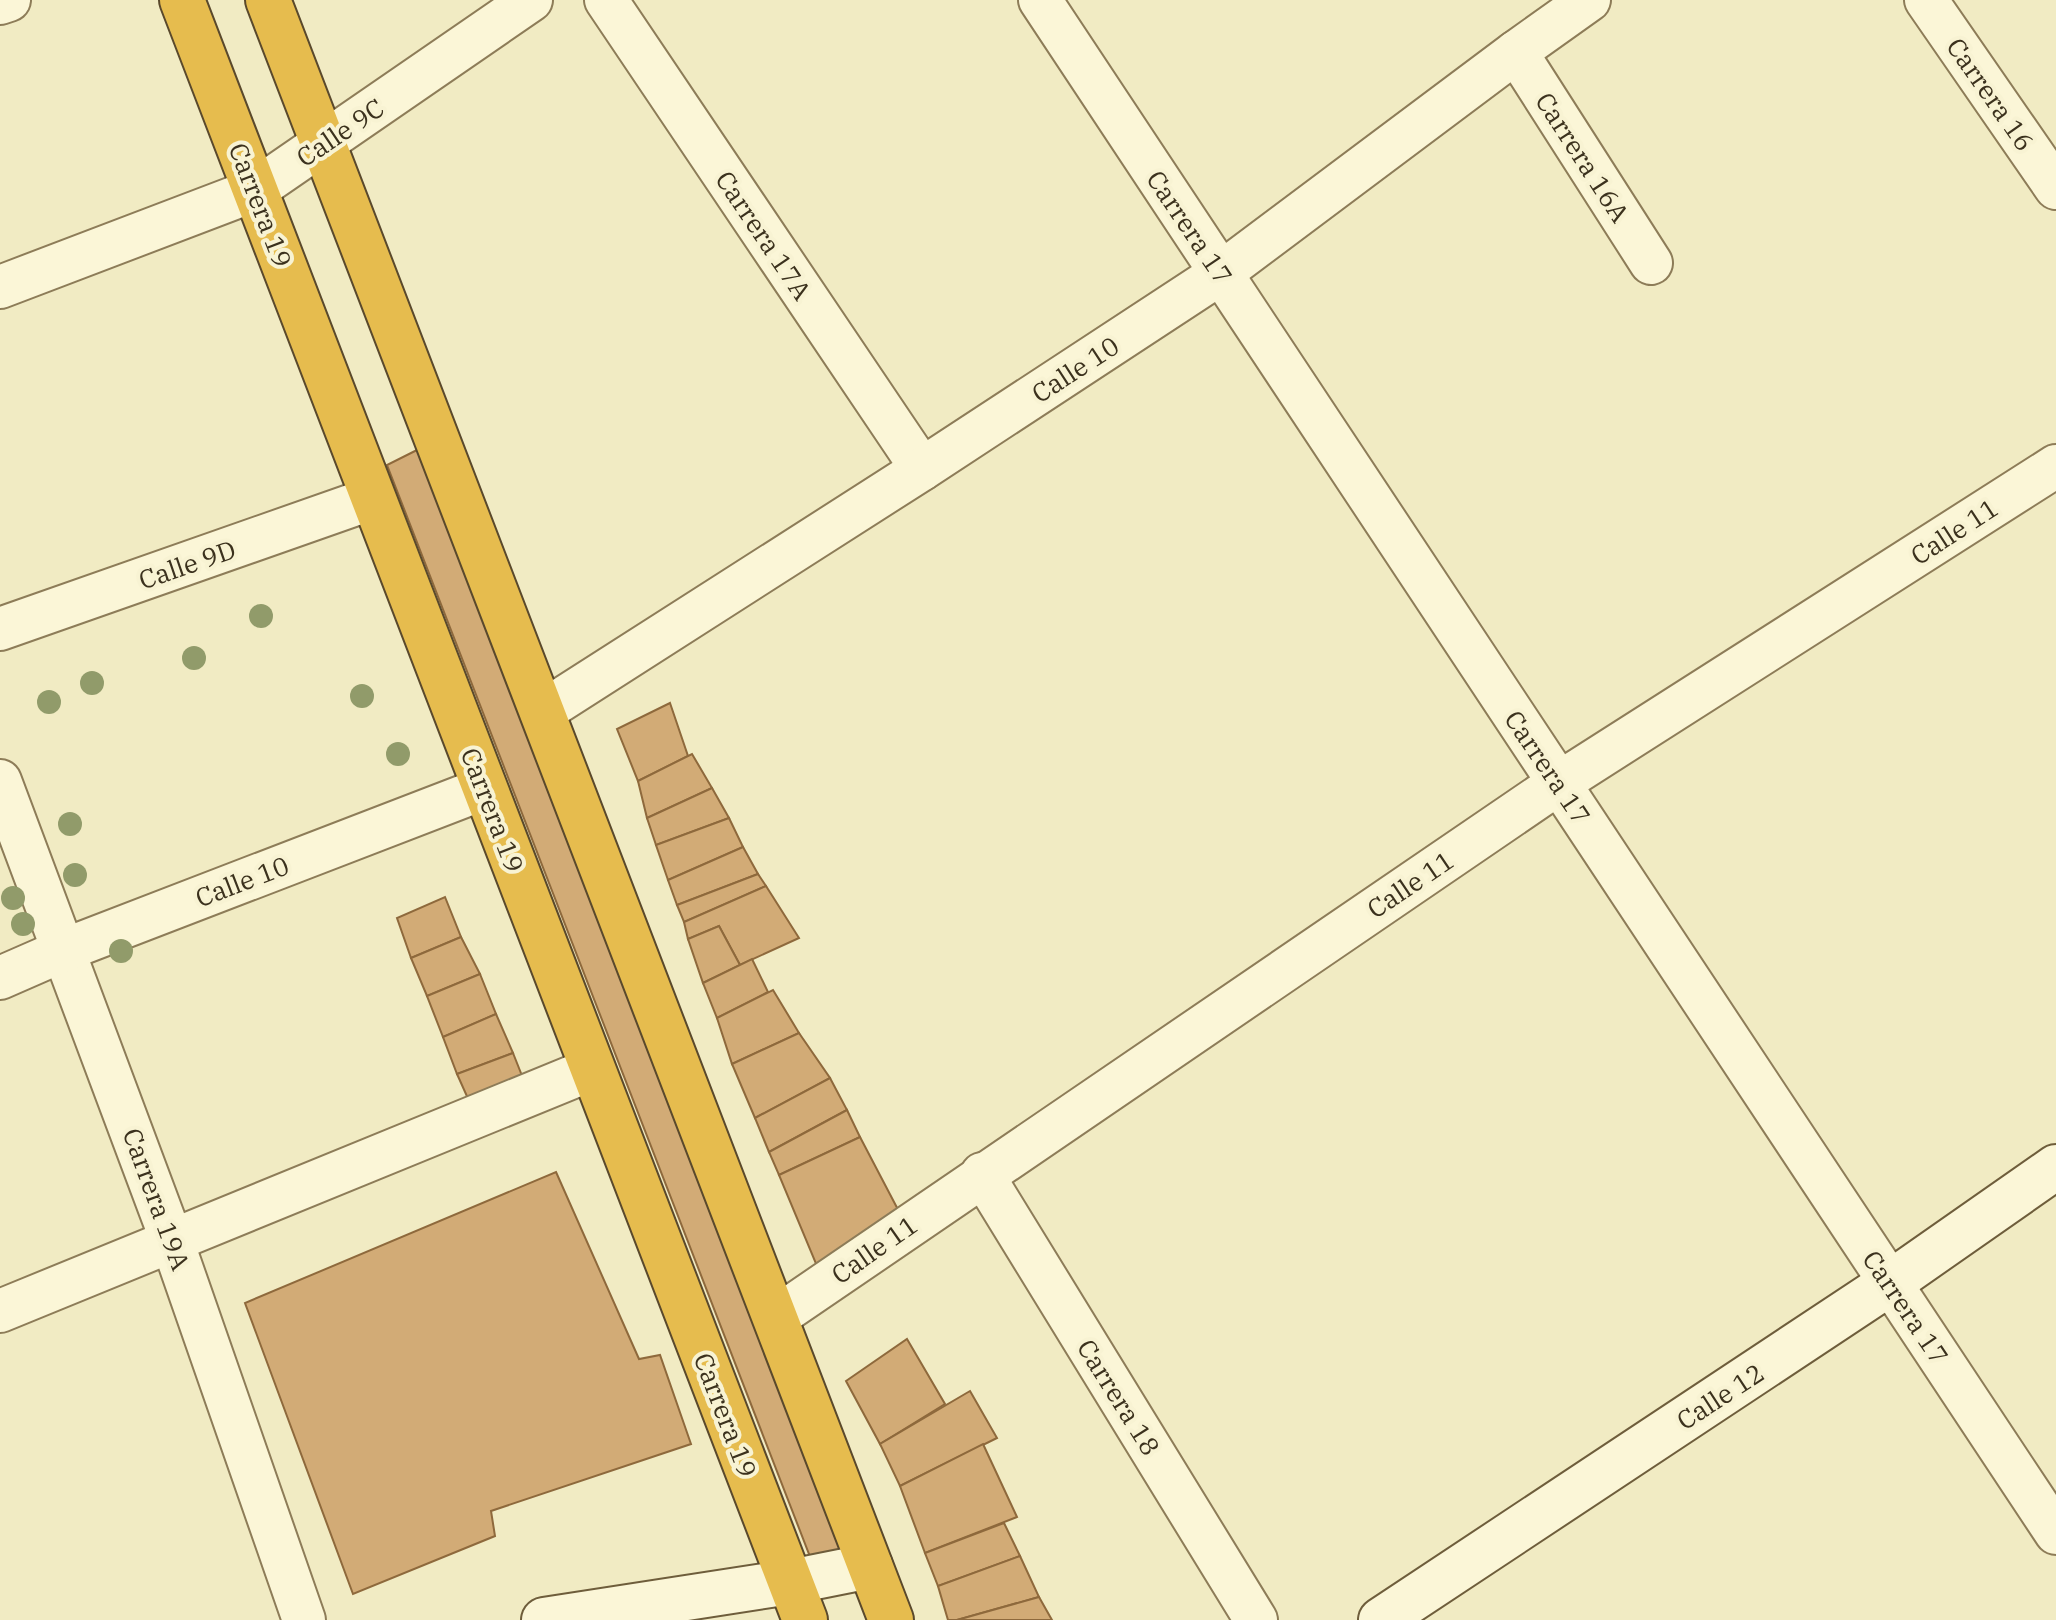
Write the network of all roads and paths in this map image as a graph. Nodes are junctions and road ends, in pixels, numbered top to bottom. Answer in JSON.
{"nodes":[{"id":1,"x":9,"y":0,"type":"edge"},
{"id":2,"x":182,"y":0,"type":"edge"},
{"id":3,"x":268,"y":0,"type":"edge"},
{"id":4,"x":531,"y":0,"type":"edge"},
{"id":5,"x":606,"y":0,"type":"edge"},
{"id":6,"x":1040,"y":0,"type":"edge"},
{"id":7,"x":1589,"y":0,"type":"edge"},
{"id":8,"x":1926,"y":0,"type":"edge"},
{"id":9,"x":0,"y":3,"type":"edge"},
{"id":10,"x":1516,"y":52,"type":"junction"},
{"id":11,"x":324,"y":143,"type":"junction"},
{"id":12,"x":2056,"y":188,"type":"edge"},
{"id":13,"x":255,"y":190,"type":"junction"},
{"id":14,"x":1651,"y":263,"type":"dead end"},
{"id":15,"x":1221,"y":273,"type":"junction"},
{"id":16,"x":0,"y":287,"type":"edge"},
{"id":17,"x":2056,"y":466,"type":"edge"},
{"id":18,"x":922,"y":469,"type":"junction"},
{"id":19,"x":373,"y":498,"type":"junction"},
{"id":20,"x":0,"y":629,"type":"edge"},
{"id":21,"x":542,"y":712,"type":"junction"},
{"id":22,"x":0,"y":781,"type":"edge"},
{"id":23,"x":1559,"y":783,"type":"junction"},
{"id":24,"x":485,"y":788,"type":"junction"},
{"id":25,"x":64,"y":950,"type":"junction"},
{"id":26,"x":0,"y":978,"type":"edge"},
{"id":27,"x":592,"y":1069,"type":"junction"},
{"id":28,"x":2056,"y":1167,"type":"edge"},
{"id":29,"x":982,"y":1174,"type":"junction"},
{"id":30,"x":172,"y":1241,"type":"junction"},
{"id":31,"x":1890,"y":1283,"type":"junction"},
{"id":32,"x":0,"y":1311,"type":"edge"},
{"id":33,"x":775,"y":1318,"type":"junction"},
{"id":34,"x":2056,"y":1533,"type":"edge"},
{"id":35,"x":870,"y":1566,"type":"junction"},
{"id":36,"x":798,"y":1601,"type":"edge"},
{"id":37,"x":304,"y":1620,"type":"edge"},
{"id":38,"x":544,"y":1620,"type":"edge"},
{"id":39,"x":891,"y":1620,"type":"edge"},
{"id":40,"x":1256,"y":1620,"type":"edge"},
{"id":41,"x":1381,"y":1620,"type":"edge"}],
"edges":[{"from":1,"to":9,"type":"street"},
{"from":2,"to":13,"type":"highway","name":"Carrera 19"},
{"from":3,"to":11,"type":"highway"},
{"from":4,"to":11,"type":"street","name":"Calle 9C"},
{"from":5,"to":18,"type":"street","name":"Carrera 17A"},
{"from":6,"to":15,"type":"street","name":"Carrera 17"},
{"from":7,"to":10,"type":"street","name":"Calle 10"},
{"from":8,"to":12,"type":"street","name":"Carrera 16"},
{"from":10,"to":14,"type":"street","name":"Carrera 16A"},
{"from":10,"to":15,"type":"street","name":"Calle 10"},
{"from":11,"to":13,"type":"street","name":"Calle 9C"},
{"from":11,"to":21,"type":"highway"},
{"from":13,"to":16,"type":"street","name":"Calle 9C"},
{"from":13,"to":19,"type":"highway","name":"Carrera 19"},
{"from":15,"to":18,"type":"street","name":"Calle 10"},
{"from":15,"to":23,"type":"street","name":"Carrera 17"},
{"from":17,"to":23,"type":"street","name":"Calle 11"},
{"from":18,"to":21,"type":"street","name":"Calle 10"},
{"from":19,"to":20,"type":"street","name":"Calle 9D"},
{"from":19,"to":24,"type":"highway","name":"Carrera 19"},
{"from":21,"to":33,"type":"highway"},
{"from":22,"to":25,"type":"street","name":"Carrera 19A"},
{"from":23,"to":29,"type":"street","name":"Calle 11"},
{"from":23,"to":31,"type":"street","name":"Carrera 17"},
{"from":24,"to":25,"type":"street","name":"Calle 10"},
{"from":24,"to":27,"type":"highway","name":"Carrera 19"},
{"from":25,"to":26,"type":"street","name":"Calle 10"},
{"from":25,"to":30,"type":"street","name":"Carrera 19A"},
{"from":27,"to":30,"type":"street"},
{"from":27,"to":36,"type":"highway","name":"Carrera 19"},
{"from":28,"to":31,"type":"street","name":"Calle 12"},
{"from":29,"to":33,"type":"street","name":"Calle 11"},
{"from":29,"to":40,"type":"street","name":"Carrera 18"},
{"from":30,"to":32,"type":"street"},
{"from":30,"to":37,"type":"street","name":"Carrera 19A"},
{"from":31,"to":34,"type":"street","name":"Carrera 17"},
{"from":31,"to":41,"type":"street","name":"Calle 12"},
{"from":33,"to":35,"type":"highway"},
{"from":35,"to":36,"type":"street"},
{"from":35,"to":39,"type":"highway"},
{"from":36,"to":38,"type":"street"}]}
